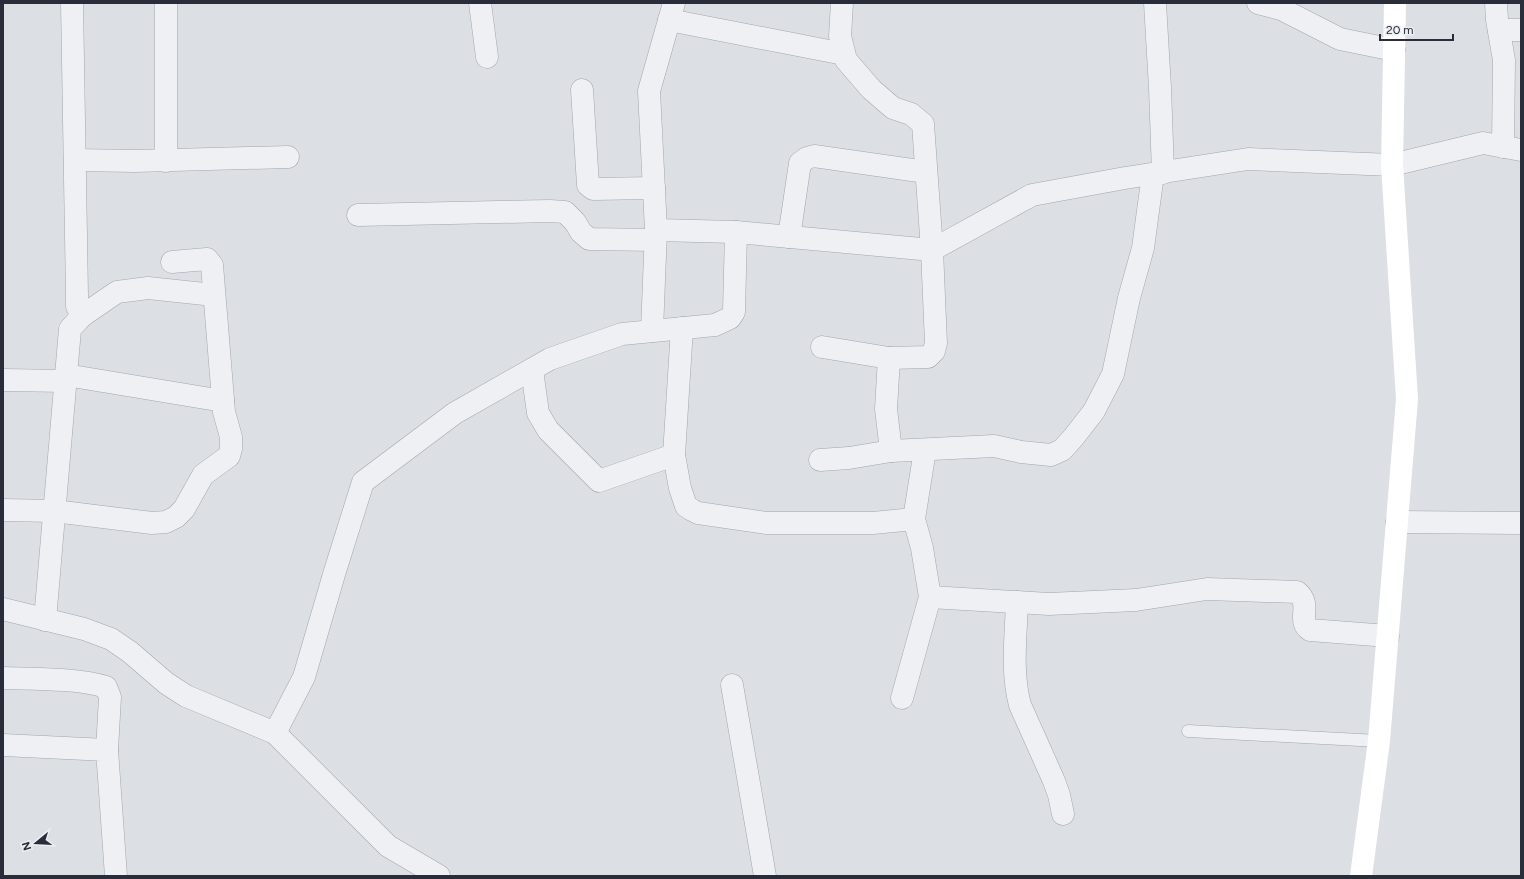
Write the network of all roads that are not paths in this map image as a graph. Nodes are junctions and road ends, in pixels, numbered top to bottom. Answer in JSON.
{"nodes":[{"id":1,"x":72,"y":3,"type":"edge"},
{"id":2,"x":166,"y":3,"type":"edge"},
{"id":3,"x":480,"y":3,"type":"edge"},
{"id":4,"x":842,"y":3,"type":"edge"},
{"id":5,"x":1155,"y":3,"type":"edge"},
{"id":6,"x":1258,"y":3,"type":"edge"},
{"id":7,"x":1396,"y":3,"type":"edge"},
{"id":8,"x":1496,"y":3,"type":"edge"},
{"id":9,"x":671,"y":11,"type":"edge"},
{"id":10,"x":1499,"y":30,"type":"junction"},
{"id":11,"x":1521,"y":30,"type":"edge"},
{"id":12,"x":1394,"y":50,"type":"junction"},
{"id":13,"x":844,"y":54,"type":"junction"},
{"id":14,"x":487,"y":57,"type":"dead end"},
{"id":15,"x":582,"y":90,"type":"dead end"},
{"id":16,"x":1512,"y":148,"type":"edge"},
{"id":17,"x":288,"y":157,"type":"dead end"},
{"id":18,"x":75,"y":160,"type":"junction"},
{"id":19,"x":166,"y":161,"type":"junction"},
{"id":20,"x":1392,"y":165,"type":"junction"},
{"id":21,"x":926,"y":172,"type":"junction"},
{"id":22,"x":1158,"y":174,"type":"junction"},
{"id":23,"x":654,"y":188,"type":"junction"},
{"id":24,"x":358,"y":215,"type":"dead end"},
{"id":25,"x":736,"y":232,"type":"junction"},
{"id":26,"x":656,"y":235,"type":"junction"},
{"id":27,"x":789,"y":237,"type":"junction"},
{"id":28,"x":932,"y":250,"type":"junction"},
{"id":29,"x":172,"y":262,"type":"dead end"},
{"id":30,"x":214,"y":295,"type":"junction"},
{"id":31,"x":82,"y":316,"type":"junction"},
{"id":32,"x":682,"y":328,"type":"junction"},
{"id":33,"x":652,"y":331,"type":"junction"},
{"id":34,"x":822,"y":347,"type":"dead end"},
{"id":35,"x":889,"y":358,"type":"junction"},
{"id":36,"x":532,"y":370,"type":"junction"},
{"id":37,"x":66,"y":378,"type":"junction"},
{"id":38,"x":3,"y":380,"type":"edge"},
{"id":39,"x":223,"y":401,"type":"junction"},
{"id":40,"x":925,"y":450,"type":"junction"},
{"id":41,"x":891,"y":451,"type":"junction"},
{"id":42,"x":674,"y":454,"type":"junction"},
{"id":43,"x":820,"y":460,"type":"dead end"},
{"id":44,"x":3,"y":510,"type":"edge"},
{"id":45,"x":54,"y":511,"type":"junction"},
{"id":46,"x":914,"y":518,"type":"junction"},
{"id":47,"x":1397,"y":522,"type":"junction"},
{"id":48,"x":1521,"y":523,"type":"edge"},
{"id":49,"x":930,"y":597,"type":"junction"},
{"id":50,"x":1017,"y":602,"type":"junction"},
{"id":51,"x":3,"y":609,"type":"edge"},
{"id":52,"x":45,"y":620,"type":"junction"},
{"id":53,"x":1388,"y":636,"type":"junction"},
{"id":54,"x":3,"y":678,"type":"edge"},
{"id":55,"x":732,"y":685,"type":"dead end"},
{"id":56,"x":902,"y":698,"type":"dead end"},
{"id":57,"x":1188,"y":731,"type":"dead end"},
{"id":58,"x":275,"y":733,"type":"junction"},
{"id":59,"x":1380,"y":741,"type":"junction"},
{"id":60,"x":3,"y":745,"type":"edge"},
{"id":61,"x":107,"y":750,"type":"junction"},
{"id":62,"x":1063,"y":814,"type":"dead end"},
{"id":63,"x":116,"y":876,"type":"edge"},
{"id":64,"x":439,"y":876,"type":"edge"},
{"id":65,"x":765,"y":876,"type":"edge"},
{"id":66,"x":1361,"y":876,"type":"edge"}],
"edges":[{"from":1,"to":18,"type":"street"},
{"from":2,"to":19,"type":"street"},
{"from":3,"to":14,"type":"street"},
{"from":4,"to":13,"type":"street"},
{"from":5,"to":22,"type":"street"},
{"from":6,"to":12,"type":"street"},
{"from":7,"to":12,"type":"street"},
{"from":8,"to":10,"type":"street"},
{"from":9,"to":13,"type":"street"},
{"from":9,"to":23,"type":"street"},
{"from":10,"to":11,"type":"street"},
{"from":10,"to":16,"type":"street"},
{"from":12,"to":20,"type":"street"},
{"from":13,"to":21,"type":"street"},
{"from":15,"to":23,"type":"street"},
{"from":16,"to":20,"type":"street"},
{"from":17,"to":19,"type":"street"},
{"from":18,"to":19,"type":"street"},
{"from":18,"to":31,"type":"street"},
{"from":20,"to":22,"type":"street"},
{"from":20,"to":47,"type":"street"},
{"from":21,"to":27,"type":"street"},
{"from":21,"to":28,"type":"street"},
{"from":22,"to":28,"type":"street"},
{"from":22,"to":40,"type":"street"},
{"from":23,"to":26,"type":"street"},
{"from":24,"to":26,"type":"street"},
{"from":25,"to":26,"type":"street"},
{"from":25,"to":27,"type":"street"},
{"from":25,"to":32,"type":"street"},
{"from":26,"to":33,"type":"street"},
{"from":27,"to":28,"type":"street"},
{"from":28,"to":35,"type":"street"},
{"from":29,"to":30,"type":"street"},
{"from":30,"to":31,"type":"street"},
{"from":30,"to":39,"type":"street"},
{"from":31,"to":37,"type":"street"},
{"from":32,"to":33,"type":"street"},
{"from":32,"to":42,"type":"street"},
{"from":33,"to":36,"type":"street"},
{"from":34,"to":35,"type":"street"},
{"from":35,"to":41,"type":"street"},
{"from":36,"to":42,"type":"street"},
{"from":36,"to":58,"type":"street"},
{"from":37,"to":38,"type":"street"},
{"from":37,"to":39,"type":"street"},
{"from":37,"to":45,"type":"street"},
{"from":39,"to":45,"type":"street"},
{"from":40,"to":41,"type":"street"},
{"from":40,"to":46,"type":"street"},
{"from":41,"to":43,"type":"street"},
{"from":42,"to":46,"type":"street"},
{"from":44,"to":45,"type":"street"},
{"from":45,"to":52,"type":"street"},
{"from":46,"to":49,"type":"street"},
{"from":47,"to":48,"type":"street"},
{"from":47,"to":53,"type":"street"},
{"from":49,"to":50,"type":"street"},
{"from":49,"to":56,"type":"street"},
{"from":50,"to":53,"type":"street"},
{"from":50,"to":62,"type":"street"},
{"from":51,"to":52,"type":"street"},
{"from":52,"to":58,"type":"street"},
{"from":53,"to":59,"type":"street"},
{"from":54,"to":61,"type":"street"},
{"from":55,"to":65,"type":"street"},
{"from":57,"to":59,"type":"lane"},
{"from":58,"to":64,"type":"street"},
{"from":59,"to":66,"type":"street"},
{"from":60,"to":61,"type":"street"},
{"from":61,"to":63,"type":"street"}]}
